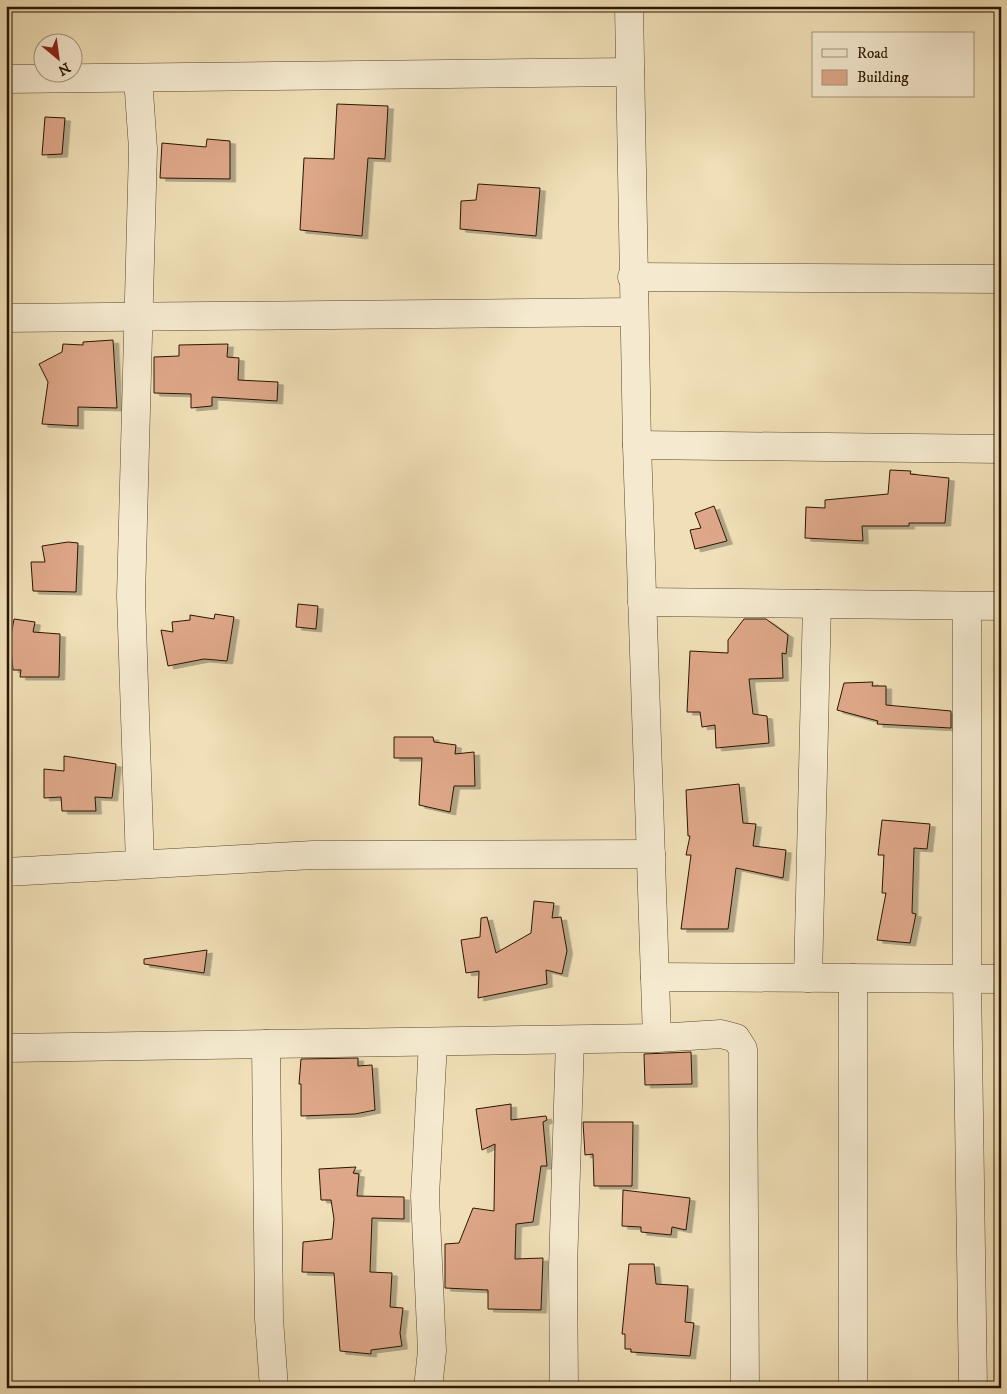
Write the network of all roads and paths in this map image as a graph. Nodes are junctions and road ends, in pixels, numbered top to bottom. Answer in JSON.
{"nodes":[{"id":1,"x":629,"y":6,"type":"edge"},
{"id":2,"x":630,"y":72,"type":"junction"},
{"id":3,"x":138,"y":78,"type":"junction"},
{"id":4,"x":6,"y":80,"type":"edge"},
{"id":5,"x":632,"y":277,"type":"junction"},
{"id":6,"x":1001,"y":279,"type":"edge"},
{"id":7,"x":633,"y":312,"type":"junction"},
{"id":8,"x":140,"y":316,"type":"junction"},
{"id":9,"x":6,"y":318,"type":"edge"},
{"id":10,"x":637,"y":445,"type":"junction"},
{"id":11,"x":1001,"y":449,"type":"edge"},
{"id":12,"x":642,"y":602,"type":"junction"},
{"id":13,"x":817,"y":604,"type":"junction"},
{"id":14,"x":968,"y":606,"type":"junction"},
{"id":15,"x":1001,"y":606,"type":"edge"},
{"id":16,"x":651,"y":854,"type":"junction"},
{"id":17,"x":140,"y":864,"type":"junction"},
{"id":18,"x":6,"y":872,"type":"edge"},
{"id":19,"x":655,"y":977,"type":"junction"},
{"id":20,"x":808,"y":978,"type":"junction"},
{"id":21,"x":853,"y":978,"type":"junction"},
{"id":22,"x":967,"y":979,"type":"junction"},
{"id":23,"x":1001,"y":979,"type":"edge"},
{"id":24,"x":657,"y":1038,"type":"junction"},
{"id":25,"x":570,"y":1040,"type":"junction"},
{"id":26,"x":434,"y":1042,"type":"junction"},
{"id":27,"x":266,"y":1044,"type":"junction"},
{"id":28,"x":6,"y":1048,"type":"edge"},
{"id":29,"x":853,"y":1380,"type":"dead end"},
{"id":30,"x":274,"y":1388,"type":"edge"},
{"id":31,"x":428,"y":1388,"type":"edge"},
{"id":32,"x":564,"y":1388,"type":"edge"},
{"id":33,"x":745,"y":1388,"type":"edge"},
{"id":34,"x":974,"y":1388,"type":"edge"}],
"edges":[{"from":1,"to":2,"type":"street"},
{"from":2,"to":3,"type":"street"},
{"from":2,"to":5,"type":"street"},
{"from":3,"to":4,"type":"street"},
{"from":3,"to":8,"type":"street"},
{"from":5,"to":6,"type":"street"},
{"from":5,"to":7,"type":"street"},
{"from":7,"to":8,"type":"street"},
{"from":7,"to":10,"type":"street"},
{"from":8,"to":9,"type":"street"},
{"from":8,"to":17,"type":"street"},
{"from":10,"to":11,"type":"street"},
{"from":10,"to":12,"type":"street"},
{"from":12,"to":13,"type":"street"},
{"from":12,"to":16,"type":"street"},
{"from":13,"to":14,"type":"street"},
{"from":13,"to":20,"type":"street"},
{"from":14,"to":15,"type":"street"},
{"from":14,"to":22,"type":"street"},
{"from":16,"to":17,"type":"street"},
{"from":16,"to":19,"type":"street"},
{"from":17,"to":18,"type":"street"},
{"from":19,"to":20,"type":"street"},
{"from":19,"to":24,"type":"street"},
{"from":20,"to":21,"type":"street"},
{"from":21,"to":22,"type":"street"},
{"from":21,"to":29,"type":"street"},
{"from":22,"to":23,"type":"street"},
{"from":22,"to":34,"type":"street"},
{"from":24,"to":25,"type":"street"},
{"from":24,"to":33,"type":"street"},
{"from":25,"to":26,"type":"street"},
{"from":25,"to":32,"type":"street"},
{"from":26,"to":27,"type":"street"},
{"from":26,"to":31,"type":"street"},
{"from":27,"to":28,"type":"street"},
{"from":27,"to":30,"type":"street"}]}
